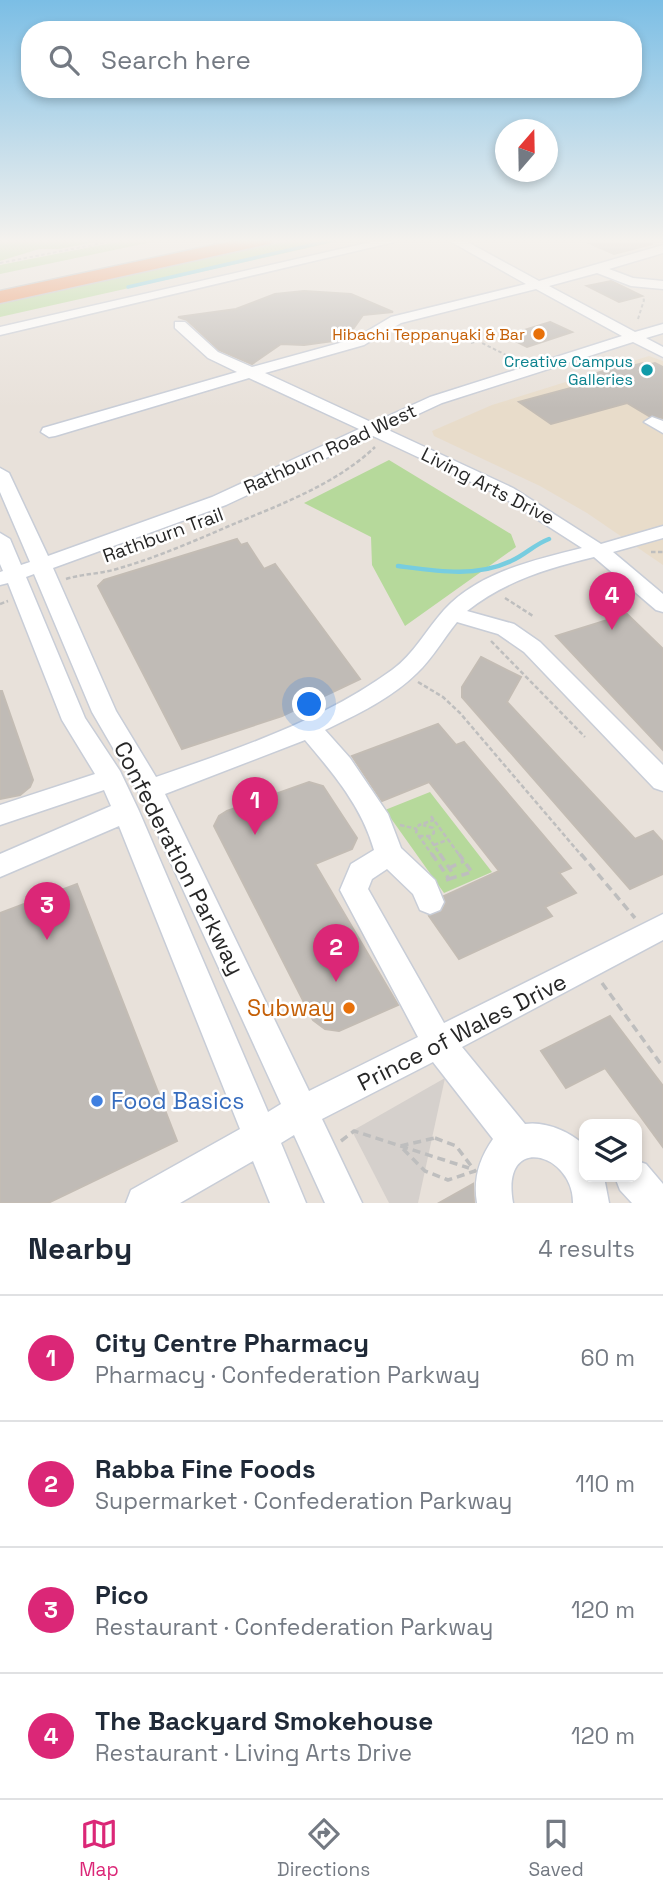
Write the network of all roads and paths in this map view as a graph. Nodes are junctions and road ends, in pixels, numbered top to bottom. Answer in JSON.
{"nodes":[{"id":1,"x":116,"y":295,"type":"edge"},
{"id":2,"x":156,"y":295,"type":"edge"},
{"id":3,"x":491,"y":295,"type":"edge"},
{"id":4,"x":564,"y":295,"type":"edge"},
{"id":5,"x":580,"y":295,"type":"edge"},
{"id":6,"x":643,"y":295,"type":"edge"},
{"id":7,"x":638,"y":319,"type":"dead end"},
{"id":8,"x":0,"y":321,"type":"edge"},
{"id":9,"x":180,"y":326,"type":"dead end"},
{"id":10,"x":0,"y":331,"type":"edge"},
{"id":11,"x":653,"y":335,"type":"edge"},
{"id":12,"x":471,"y":343,"type":"dead end"},
{"id":13,"x":663,"y":353,"type":"edge"},
{"id":14,"x":512,"y":358,"type":"dead end"},
{"id":15,"x":251,"y":373,"type":"junction"},
{"id":16,"x":49,"y":432,"type":"dead end"},
{"id":17,"x":373,"y":438,"type":"junction"},
{"id":18,"x":0,"y":472,"type":"edge"},
{"id":19,"x":661,"y":536,"type":"edge"},
{"id":20,"x":0,"y":539,"type":"edge"},
{"id":21,"x":598,"y":549,"type":"junction"},
{"id":22,"x":640,"y":552,"type":"dead end"},
{"id":23,"x":41,"y":564,"type":"junction"},
{"id":24,"x":7,"y":576,"type":"edge"},
{"id":25,"x":66,"y":579,"type":"dead end"},
{"id":26,"x":487,"y":587,"type":"junction"},
{"id":27,"x":663,"y":606,"type":"edge"},
{"id":28,"x":453,"y":614,"type":"junction"},
{"id":29,"x":533,"y":616,"type":"dead end"},
{"id":30,"x":483,"y":634,"type":"dead end"},
{"id":31,"x":403,"y":673,"type":"junction"},
{"id":32,"x":310,"y":729,"type":"junction"},
{"id":33,"x":584,"y":737,"type":"dead end"},
{"id":34,"x":111,"y":778,"type":"junction"},
{"id":35,"x":663,"y":781,"type":"edge"},
{"id":36,"x":150,"y":789,"type":"junction"},
{"id":37,"x":126,"y":811,"type":"junction"},
{"id":38,"x":0,"y":815,"type":"edge"},
{"id":39,"x":431,"y":816,"type":"dead end"},
{"id":40,"x":434,"y":820,"type":"junction"},
{"id":41,"x":422,"y":824,"type":"junction"},
{"id":42,"x":435,"y":833,"type":"junction"},
{"id":43,"x":444,"y":835,"type":"junction"},
{"id":44,"x":419,"y":836,"type":"junction"},
{"id":45,"x":428,"y":836,"type":"junction"},
{"id":46,"x":448,"y":839,"type":"junction"},
{"id":47,"x":434,"y":845,"type":"junction"},
{"id":48,"x":439,"y":852,"type":"junction"},
{"id":49,"x":389,"y":854,"type":"junction"},
{"id":50,"x":432,"y":854,"type":"junction"},
{"id":51,"x":464,"y":861,"type":"junction"},
{"id":52,"x":0,"y":866,"type":"edge"},
{"id":53,"x":449,"y":868,"type":"junction"},
{"id":54,"x":456,"y":878,"type":"junction"},
{"id":55,"x":435,"y":890,"type":"junction"},
{"id":56,"x":656,"y":929,"type":"edge"},
{"id":57,"x":588,"y":967,"type":"junction"},
{"id":58,"x":438,"y":1043,"type":"junction"},
{"id":59,"x":663,"y":1067,"type":"edge"},
{"id":60,"x":301,"y":1111,"type":"junction"},
{"id":61,"x":354,"y":1132,"type":"dead end"},
{"id":62,"x":260,"y":1136,"type":"junction"},
{"id":63,"x":518,"y":1143,"type":"junction"},
{"id":64,"x":400,"y":1146,"type":"junction"},
{"id":65,"x":579,"y":1164,"type":"edge"},
{"id":66,"x":488,"y":1182,"type":"edge"},
{"id":67,"x":586,"y":1182,"type":"edge"},
{"id":68,"x":637,"y":1182,"type":"edge"},
{"id":69,"x":144,"y":1203,"type":"edge"},
{"id":70,"x":288,"y":1203,"type":"edge"},
{"id":71,"x":344,"y":1203,"type":"edge"},
{"id":72,"x":591,"y":1203,"type":"edge"},
{"id":73,"x":656,"y":1203,"type":"edge"}],
"edges":[{"from":1,"to":8,"type":"street"},
{"from":2,"to":10,"type":"street"},
{"from":3,"to":15,"type":"street"},
{"from":4,"to":11,"type":"street"},
{"from":5,"to":11,"type":"street"},
{"from":6,"to":7,"type":"path"},
{"from":9,"to":15,"type":"street","name":"Living Arts Drive"},
{"from":11,"to":13,"type":"street"},
{"from":11,"to":17,"type":"street","name":"Rathburn Road West"},
{"from":12,"to":14,"type":"path"},
{"from":15,"to":16,"type":"street"},
{"from":15,"to":17,"type":"street","name":"Living Arts Drive"},
{"from":17,"to":21,"type":"street","name":"Living Arts Drive"},
{"from":17,"to":23,"type":"street","name":"Rathburn Road West"},
{"from":17,"to":25,"type":"path","name":"Rathburn Trail"},
{"from":18,"to":23,"type":"street","name":"Confederation Parkway"},
{"from":19,"to":21,"type":"street"},
{"from":19,"to":22,"type":"path"},
{"from":20,"to":24,"type":"street","name":"Confederation Parkway"},
{"from":21,"to":26,"type":"street"},
{"from":21,"to":27,"type":"street","name":"Living Arts Drive"},
{"from":23,"to":24,"type":"street","name":"Rathburn Road West"},
{"from":23,"to":36,"type":"street","name":"Confederation Parkway"},
{"from":24,"to":34,"type":"street","name":"Confederation Parkway"},
{"from":26,"to":28,"type":"street"},
{"from":26,"to":29,"type":"path"},
{"from":28,"to":31,"type":"street"},
{"from":28,"to":35,"type":"street"},
{"from":30,"to":33,"type":"path"},
{"from":31,"to":32,"type":"street"},
{"from":31,"to":56,"type":"path"},
{"from":32,"to":36,"type":"street"},
{"from":32,"to":49,"type":"street"},
{"from":34,"to":37,"type":"street","name":"Confederation Parkway"},
{"from":34,"to":38,"type":"street"},
{"from":36,"to":60,"type":"street","name":"Confederation Parkway"},
{"from":37,"to":52,"type":"street"},
{"from":37,"to":62,"type":"street","name":"Confederation Parkway"},
{"from":39,"to":40,"type":"path"},
{"from":40,"to":41,"type":"path"},
{"from":40,"to":43,"type":"path"},
{"from":41,"to":42,"type":"path"},
{"from":41,"to":44,"type":"path"},
{"from":42,"to":43,"type":"path"},
{"from":42,"to":45,"type":"path"},
{"from":43,"to":46,"type":"path"},
{"from":44,"to":45,"type":"path"},
{"from":44,"to":50,"type":"path"},
{"from":45,"to":47,"type":"path"},
{"from":46,"to":47,"type":"path"},
{"from":46,"to":51,"type":"path"},
{"from":47,"to":48,"type":"path"},
{"from":48,"to":50,"type":"path"},
{"from":48,"to":53,"type":"path"},
{"from":49,"to":55,"type":"street"},
{"from":49,"to":58,"type":"street"},
{"from":50,"to":55,"type":"path"},
{"from":51,"to":53,"type":"path"},
{"from":51,"to":54,"type":"path"},
{"from":53,"to":54,"type":"path"},
{"from":54,"to":55,"type":"path"},
{"from":56,"to":57,"type":"street","name":"Prince of Wales Drive"},
{"from":57,"to":58,"type":"street","name":"Prince of Wales Drive"},
{"from":57,"to":59,"type":"path"},
{"from":58,"to":60,"type":"street","name":"Prince of Wales Drive"},
{"from":58,"to":63,"type":"street"},
{"from":60,"to":62,"type":"street","name":"Prince of Wales Drive"},
{"from":60,"to":71,"type":"street","name":"Confederation Parkway"},
{"from":61,"to":64,"type":"path"},
{"from":62,"to":69,"type":"street","name":"Prince of Wales Drive"},
{"from":62,"to":70,"type":"street","name":"Confederation Parkway"},
{"from":63,"to":65,"type":"street"},
{"from":63,"to":66,"type":"street"},
{"from":64,"to":66,"type":"path"},
{"from":64,"to":66,"type":"path"},
{"from":64,"to":66,"type":"path"},
{"from":67,"to":72,"type":"street"},
{"from":68,"to":73,"type":"street"}]}
